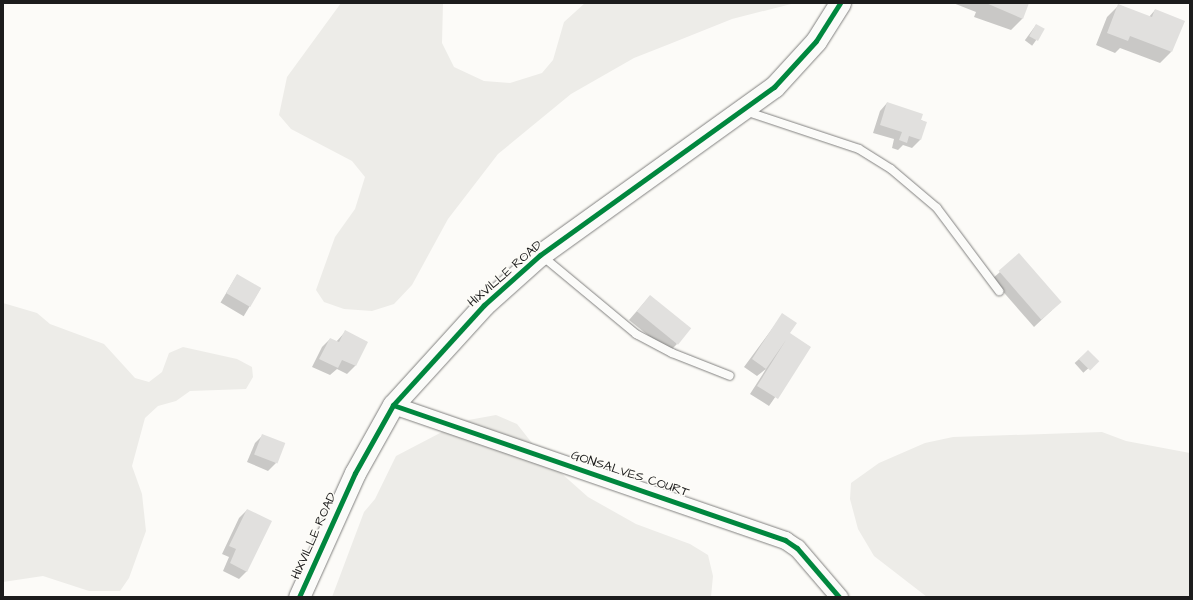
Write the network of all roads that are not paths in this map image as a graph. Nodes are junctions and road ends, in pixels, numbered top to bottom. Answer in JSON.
{"nodes":[{"id":1,"x":840,"y":3,"type":"edge"},
{"id":2,"x":742,"y":110,"type":"junction"},
{"id":3,"x":540,"y":255,"type":"junction"},
{"id":4,"x":999,"y":291,"type":"dead end"},
{"id":5,"x":730,"y":376,"type":"dead end"},
{"id":6,"x":392,"y":405,"type":"junction"},
{"id":7,"x":299,"y":597,"type":"edge"},
{"id":8,"x":839,"y":597,"type":"edge"}],
"edges":[{"from":1,"to":2,"type":"street","name":"HIXVILLE ROAD"},
{"from":2,"to":3,"type":"street","name":"HIXVILLE ROAD"},
{"from":2,"to":4,"type":"lane"},
{"from":3,"to":5,"type":"lane"},
{"from":3,"to":6,"type":"street","name":"HIXVILLE ROAD"},
{"from":6,"to":7,"type":"street","name":"HIXVILLE ROAD"},
{"from":6,"to":8,"type":"street","name":"GONSALVES COURT"}]}
